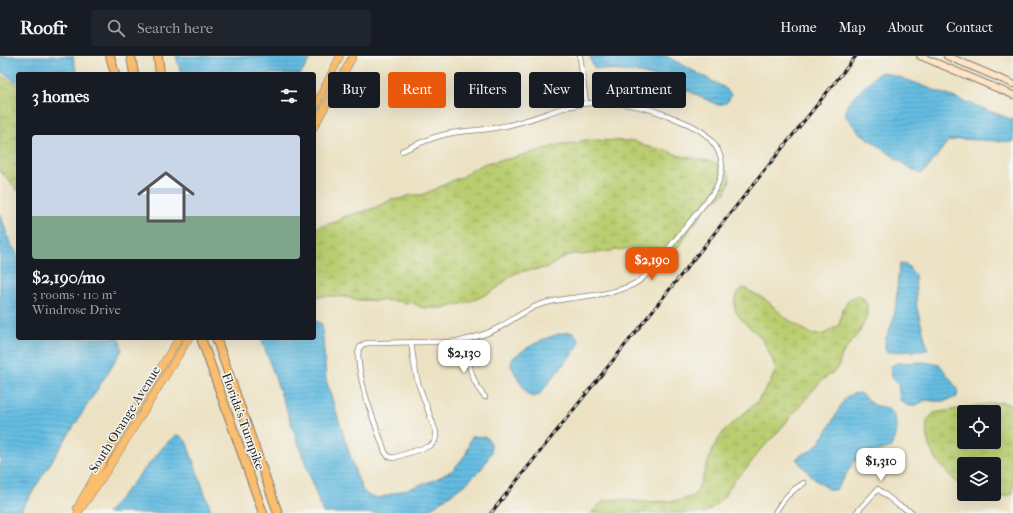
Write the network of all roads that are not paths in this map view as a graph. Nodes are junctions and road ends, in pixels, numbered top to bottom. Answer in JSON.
{"nodes":[{"id":1,"x":110,"y":56,"type":"edge"},
{"id":2,"x":116,"y":56,"type":"edge"},
{"id":3,"x":131,"y":56,"type":"edge"},
{"id":4,"x":158,"y":56,"type":"edge"},
{"id":5,"x":340,"y":56,"type":"edge"},
{"id":6,"x":353,"y":56,"type":"edge"},
{"id":7,"x":920,"y":56,"type":"edge"},
{"id":8,"x":947,"y":56,"type":"edge"},
{"id":9,"x":580,"y":57,"type":"edge"},
{"id":10,"x":114,"y":72,"type":"edge"},
{"id":11,"x":119,"y":72,"type":"edge"},
{"id":12,"x":134,"y":72,"type":"edge"},
{"id":13,"x":160,"y":72,"type":"edge"},
{"id":14,"x":1013,"y":84,"type":"edge"},
{"id":15,"x":1013,"y":95,"type":"edge"},
{"id":16,"x":586,"y":103,"type":"junction"},
{"id":17,"x":316,"y":105,"type":"edge"},
{"id":18,"x":316,"y":123,"type":"edge"},
{"id":19,"x":402,"y":151,"type":"dead end"},
{"id":20,"x":178,"y":340,"type":"edge"},
{"id":21,"x":202,"y":340,"type":"edge"},
{"id":22,"x":217,"y":340,"type":"edge"},
{"id":23,"x":464,"y":340,"type":"junction"},
{"id":24,"x":188,"y":341,"type":"edge"},
{"id":25,"x":411,"y":342,"type":"junction"},
{"id":26,"x":485,"y":397,"type":"dead end"},
{"id":27,"x":804,"y":483,"type":"dead end"},
{"id":28,"x":74,"y":513,"type":"edge"},
{"id":29,"x":78,"y":513,"type":"edge"},
{"id":30,"x":264,"y":513,"type":"edge"},
{"id":31,"x":278,"y":513,"type":"edge"},
{"id":32,"x":775,"y":513,"type":"edge"},
{"id":33,"x":856,"y":513,"type":"edge"},
{"id":34,"x":913,"y":513,"type":"edge"}],
"edges":[{"from":1,"to":10,"type":"highway"},
{"from":2,"to":11,"type":"highway"},
{"from":3,"to":12,"type":"highway"},
{"from":4,"to":13,"type":"highway"},
{"from":5,"to":17,"type":"main road"},
{"from":6,"to":18,"type":"main road"},
{"from":7,"to":15,"type":"main road"},
{"from":8,"to":14,"type":"main road"},
{"from":9,"to":16,"type":"street"},
{"from":16,"to":19,"type":"street"},
{"from":16,"to":23,"type":"street"},
{"from":20,"to":28,"type":"main road","name":"South Orange Avenue"},
{"from":21,"to":30,"type":"highway","name":"Florida's Turnpike"},
{"from":22,"to":31,"type":"highway","name":"Florida's Turnpike"},
{"from":23,"to":25,"type":"street"},
{"from":23,"to":26,"type":"street"},
{"from":24,"to":29,"type":"main road","name":"South Orange Avenue"},
{"from":25,"to":25,"type":"street"},
{"from":27,"to":32,"type":"street"},
{"from":33,"to":34,"type":"street"}]}
